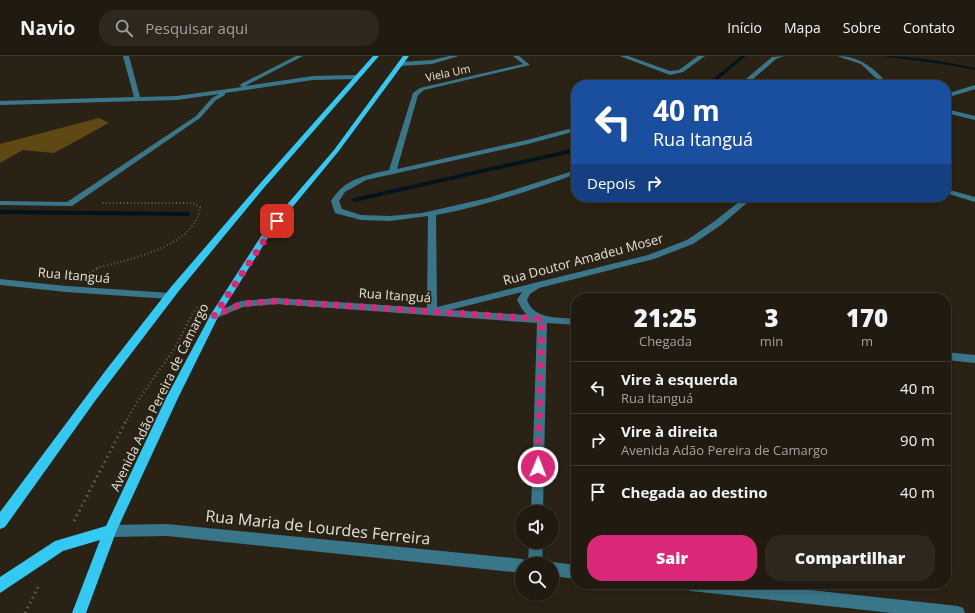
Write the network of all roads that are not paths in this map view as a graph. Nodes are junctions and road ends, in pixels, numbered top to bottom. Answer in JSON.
{"nodes":[{"id":1,"x":126,"y":56,"type":"edge"},
{"id":2,"x":300,"y":56,"type":"edge"},
{"id":3,"x":376,"y":56,"type":"edge"},
{"id":4,"x":406,"y":56,"type":"edge"},
{"id":5,"x":456,"y":56,"type":"edge"},
{"id":6,"x":516,"y":56,"type":"edge"},
{"id":7,"x":623,"y":56,"type":"edge"},
{"id":8,"x":702,"y":56,"type":"edge"},
{"id":9,"x":781,"y":56,"type":"edge"},
{"id":10,"x":840,"y":56,"type":"edge"},
{"id":11,"x":400,"y":64,"type":"junction"},
{"id":12,"x":357,"y":77,"type":"junction"},
{"id":13,"x":748,"y":80,"type":"edge"},
{"id":14,"x":881,"y":80,"type":"edge"},
{"id":15,"x":975,"y":87,"type":"edge"},
{"id":16,"x":235,"y":89,"type":"junction"},
{"id":17,"x":951,"y":94,"type":"edge"},
{"id":18,"x":137,"y":99,"type":"junction"},
{"id":19,"x":0,"y":103,"type":"edge"},
{"id":20,"x":951,"y":112,"type":"edge"},
{"id":21,"x":975,"y":118,"type":"edge"},
{"id":22,"x":571,"y":130,"type":"edge"},
{"id":23,"x":392,"y":172,"type":"junction"},
{"id":24,"x":571,"y":174,"type":"edge"},
{"id":25,"x":951,"y":193,"type":"edge"},
{"id":26,"x":975,"y":200,"type":"edge"},
{"id":27,"x":744,"y":202,"type":"edge"},
{"id":28,"x":0,"y":203,"type":"edge"},
{"id":29,"x":432,"y":214,"type":"junction"},
{"id":30,"x":0,"y":282,"type":"edge"},
{"id":31,"x":538,"y":284,"type":"junction"},
{"id":32,"x":170,"y":296,"type":"junction"},
{"id":33,"x":432,"y":311,"type":"junction"},
{"id":34,"x":214,"y":316,"type":"junction"},
{"id":35,"x":542,"y":319,"type":"junction"},
{"id":36,"x":571,"y":322,"type":"edge"},
{"id":37,"x":951,"y":356,"type":"edge"},
{"id":38,"x":975,"y":358,"type":"edge"},
{"id":39,"x":537,"y":505,"type":"edge"},
{"id":40,"x":0,"y":523,"type":"edge"},
{"id":41,"x":110,"y":531,"type":"junction"},
{"id":42,"x":515,"y":565,"type":"edge"},
{"id":43,"x":559,"y":570,"type":"edge"},
{"id":44,"x":571,"y":571,"type":"edge"},
{"id":45,"x":0,"y":586,"type":"edge"},
{"id":46,"x":737,"y":589,"type":"edge"},
{"id":47,"x":79,"y":613,"type":"edge"},
{"id":48,"x":958,"y":613,"type":"edge"}],
"edges":[{"from":1,"to":18,"type":"street"},
{"from":2,"to":16,"type":"street"},
{"from":3,"to":12,"type":"main road"},
{"from":4,"to":11,"type":"main road","name":"Avenida Adão Pereira de Camargo"},
{"from":5,"to":11,"type":"street"},
{"from":6,"to":23,"type":"street","name":"Viela Um"},
{"from":7,"to":8,"type":"street"},
{"from":9,"to":13,"type":"street"},
{"from":10,"to":14,"type":"street"},
{"from":11,"to":34,"type":"main road","name":"Avenida Adão Pereira de Camargo"},
{"from":12,"to":16,"type":"street"},
{"from":12,"to":32,"type":"main road"},
{"from":15,"to":17,"type":"street"},
{"from":16,"to":18,"type":"street"},
{"from":16,"to":28,"type":"street"},
{"from":18,"to":19,"type":"street"},
{"from":20,"to":21,"type":"street"},
{"from":22,"to":23,"type":"street"},
{"from":23,"to":29,"type":"street"},
{"from":24,"to":29,"type":"street"},
{"from":25,"to":26,"type":"street"},
{"from":27,"to":31,"type":"street","name":"Rua Doutor Amadeu Moser"},
{"from":29,"to":33,"type":"street"},
{"from":30,"to":32,"type":"street","name":"Rua Itanguá"},
{"from":31,"to":33,"type":"street","name":"Rua Doutor Amadeu Moser"},
{"from":31,"to":35,"type":"street"},
{"from":32,"to":40,"type":"main road"},
{"from":33,"to":34,"type":"street","name":"Rua Itanguá"},
{"from":33,"to":35,"type":"street","name":"Rua Itanguá"},
{"from":34,"to":41,"type":"main road","name":"Avenida Adão Pereira de Camargo"},
{"from":35,"to":36,"type":"street","name":"Rua Itanguá"},
{"from":35,"to":39,"type":"street"},
{"from":37,"to":38,"type":"street"},
{"from":41,"to":42,"type":"street","name":"Rua Maria de Lourdes Ferreira"},
{"from":41,"to":45,"type":"main road"},
{"from":41,"to":47,"type":"main road","name":"Avenida Adão Pereira de Camargo"},
{"from":43,"to":44,"type":"street"},
{"from":46,"to":48,"type":"street"}]}
